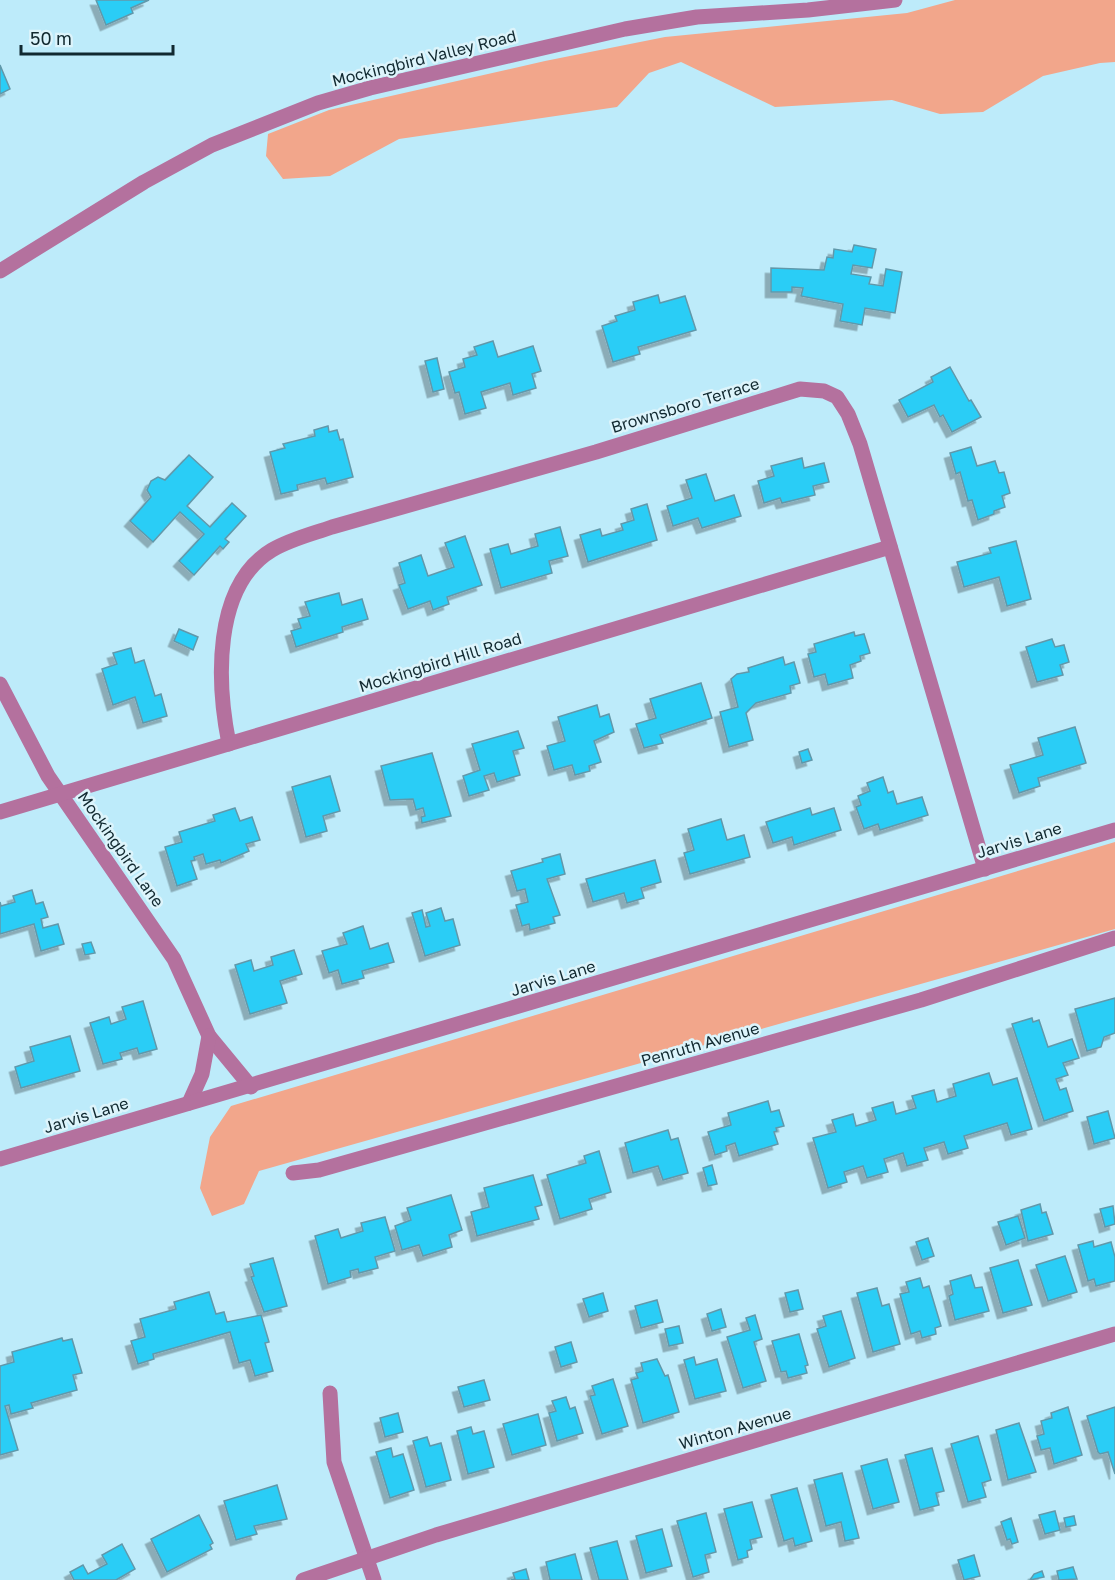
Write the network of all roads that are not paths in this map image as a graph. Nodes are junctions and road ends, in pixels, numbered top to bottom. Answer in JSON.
{"nodes":[{"id":1,"x":895,"y":0,"type":"edge"},
{"id":2,"x":856,"y":2,"type":"edge"},
{"id":3,"x":0,"y":271,"type":"edge"},
{"id":4,"x":890,"y":547,"type":"junction"},
{"id":5,"x":0,"y":684,"type":"edge"},
{"id":6,"x":229,"y":744,"type":"junction"},
{"id":7,"x":60,"y":794,"type":"junction"},
{"id":8,"x":0,"y":812,"type":"edge"},
{"id":9,"x":1115,"y":830,"type":"edge"},
{"id":10,"x":985,"y":869,"type":"junction"},
{"id":11,"x":1115,"y":938,"type":"edge"},
{"id":12,"x":209,"y":1036,"type":"junction"},
{"id":13,"x":251,"y":1087,"type":"junction"},
{"id":14,"x":189,"y":1103,"type":"junction"},
{"id":15,"x":0,"y":1159,"type":"edge"},
{"id":16,"x":293,"y":1173,"type":"dead end"},
{"id":17,"x":1115,"y":1334,"type":"edge"},
{"id":18,"x":330,"y":1393,"type":"dead end"},
{"id":19,"x":366,"y":1560,"type":"junction"},
{"id":20,"x":303,"y":1580,"type":"edge"},
{"id":21,"x":374,"y":1580,"type":"edge"}],
"edges":[{"from":1,"to":2,"type":"street","name":"Mockingbird Valley Road"},
{"from":2,"to":3,"type":"street","name":"Mockingbird Valley Road"},
{"from":4,"to":6,"type":"street","name":"Mockingbird Hill Road"},
{"from":4,"to":6,"type":"street","name":"Brownsboro Terrace"},
{"from":4,"to":10,"type":"street","name":"Brownsboro Terrace"},
{"from":5,"to":7,"type":"street","name":"Mockingbird Lane"},
{"from":6,"to":7,"type":"street","name":"Mockingbird Hill Road"},
{"from":7,"to":8,"type":"street","name":"Mockingbird Hill Road"},
{"from":7,"to":12,"type":"street","name":"Mockingbird Lane"},
{"from":9,"to":10,"type":"street","name":"Jarvis Lane"},
{"from":10,"to":13,"type":"street","name":"Jarvis Lane"},
{"from":11,"to":16,"type":"street","name":"Penruth Avenue"},
{"from":12,"to":13,"type":"street","name":"Mockingbird Lane"},
{"from":12,"to":14,"type":"street"},
{"from":13,"to":14,"type":"street","name":"Jarvis Lane"},
{"from":14,"to":15,"type":"street","name":"Jarvis Lane"},
{"from":17,"to":19,"type":"street","name":"Winton Avenue"},
{"from":18,"to":19,"type":"street"},
{"from":19,"to":20,"type":"street","name":"Winton Avenue"},
{"from":19,"to":21,"type":"street"}]}
